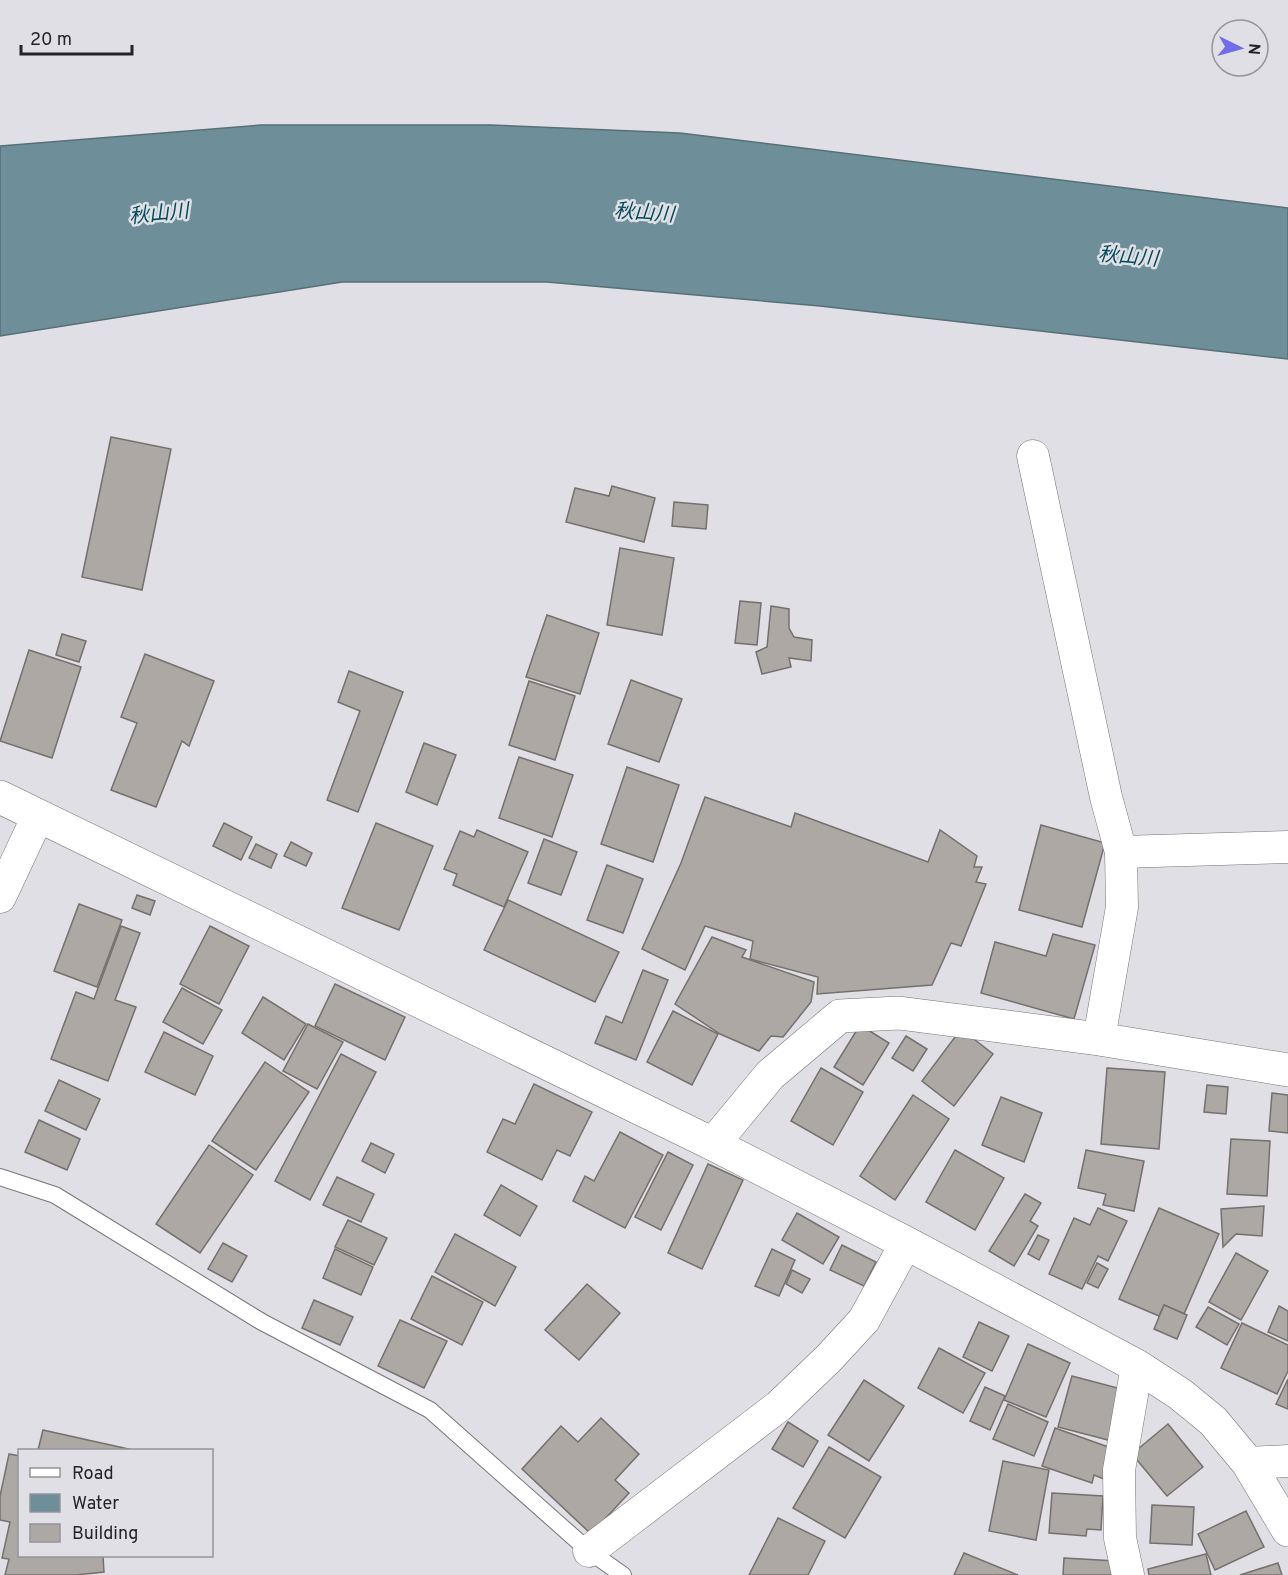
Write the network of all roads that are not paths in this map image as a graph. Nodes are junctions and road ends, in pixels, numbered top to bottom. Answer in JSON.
{"nodes":[{"id":1,"x":1033,"y":456,"type":"dead end"},
{"id":2,"x":0,"y":797,"type":"edge"},
{"id":3,"x":38,"y":816,"type":"junction"},
{"id":4,"x":1288,"y":847,"type":"edge"},
{"id":5,"x":1121,"y":852,"type":"junction"},
{"id":6,"x":0,"y":897,"type":"edge"},
{"id":7,"x":1099,"y":1039,"type":"junction"},
{"id":8,"x":1288,"y":1071,"type":"edge"},
{"id":9,"x":713,"y":1144,"type":"junction"},
{"id":10,"x":0,"y":1177,"type":"edge"},
{"id":11,"x":906,"y":1243,"type":"junction"},
{"id":12,"x":1137,"y":1366,"type":"junction"},
{"id":13,"x":1288,"y":1461,"type":"edge"},
{"id":14,"x":1248,"y":1463,"type":"junction"},
{"id":15,"x":1288,"y":1530,"type":"edge"},
{"id":16,"x":589,"y":1551,"type":"junction"},
{"id":17,"x":623,"y":1575,"type":"edge"},
{"id":18,"x":1128,"y":1575,"type":"edge"}],
"edges":[{"from":1,"to":5,"type":"street"},
{"from":2,"to":3,"type":"street"},
{"from":3,"to":6,"type":"street"},
{"from":3,"to":9,"type":"street"},
{"from":4,"to":5,"type":"street"},
{"from":5,"to":7,"type":"street"},
{"from":7,"to":8,"type":"street"},
{"from":7,"to":9,"type":"street"},
{"from":9,"to":11,"type":"street"},
{"from":10,"to":16,"type":"lane"},
{"from":11,"to":12,"type":"street"},
{"from":11,"to":16,"type":"street"},
{"from":12,"to":14,"type":"street"},
{"from":12,"to":18,"type":"street"},
{"from":13,"to":14,"type":"street"},
{"from":14,"to":15,"type":"street"},
{"from":16,"to":17,"type":"lane"}]}
